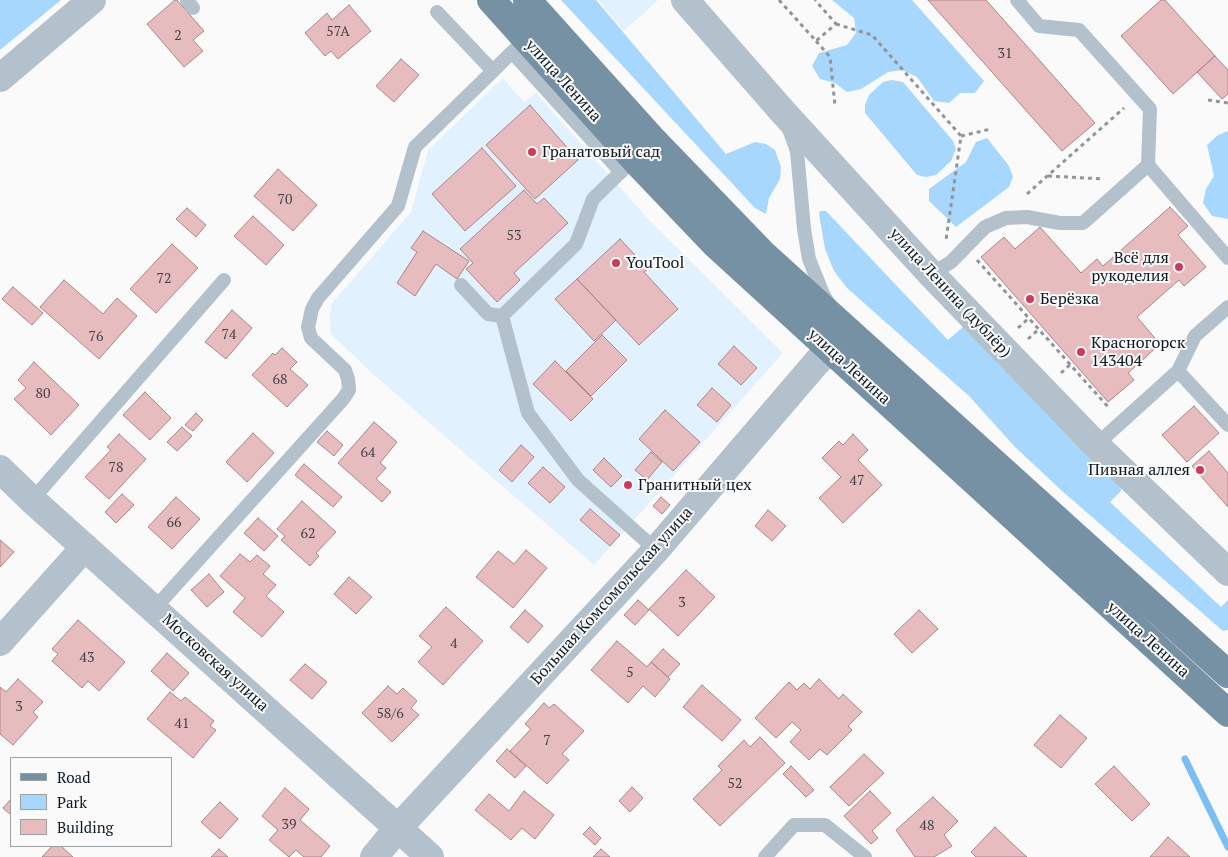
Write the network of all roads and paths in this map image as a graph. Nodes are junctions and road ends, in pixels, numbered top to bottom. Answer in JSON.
{"nodes":[{"id":1,"x":92,"y":0,"type":"edge"},
{"id":2,"x":491,"y":0,"type":"edge"},
{"id":3,"x":528,"y":0,"type":"edge"},
{"id":4,"x":686,"y":0,"type":"edge"},
{"id":5,"x":779,"y":0,"type":"edge"},
{"id":6,"x":815,"y":0,"type":"edge"},
{"id":7,"x":1017,"y":0,"type":"edge"},
{"id":8,"x":437,"y":12,"type":"dead end"},
{"id":9,"x":836,"y":24,"type":"junction"},
{"id":10,"x":816,"y":41,"type":"junction"},
{"id":11,"x":519,"y":46,"type":"junction"},
{"id":12,"x":493,"y":71,"type":"junction"},
{"id":13,"x":0,"y":78,"type":"edge"},
{"id":14,"x":1138,"y":96,"type":"junction"},
{"id":15,"x":1208,"y":100,"type":"dead end"},
{"id":16,"x":1228,"y":103,"type":"edge"},
{"id":17,"x":836,"y":106,"type":"dead end"},
{"id":18,"x":783,"y":112,"type":"junction"},
{"id":19,"x":991,"y":129,"type":"dead end"},
{"id":20,"x":961,"y":136,"type":"junction"},
{"id":21,"x":1148,"y":165,"type":"junction"},
{"id":22,"x":627,"y":166,"type":"junction"},
{"id":23,"x":1047,"y":176,"type":"junction"},
{"id":24,"x":1131,"y":180,"type":"junction"},
{"id":25,"x":1027,"y":194,"type":"dead end"},
{"id":26,"x":945,"y":244,"type":"dead end"},
{"id":27,"x":1228,"y":258,"type":"edge"},
{"id":28,"x":979,"y":262,"type":"dead end"},
{"id":29,"x":931,"y":274,"type":"junction"},
{"id":30,"x":224,"y":280,"type":"dead end"},
{"id":31,"x":461,"y":285,"type":"dead end"},
{"id":32,"x":1228,"y":307,"type":"edge"},
{"id":33,"x":502,"y":316,"type":"junction"},
{"id":34,"x":1029,"y":318,"type":"junction"},
{"id":35,"x":1024,"y":323,"type":"dead end"},
{"id":36,"x":1039,"y":329,"type":"junction"},
{"id":37,"x":1034,"y":333,"type":"dead end"},
{"id":38,"x":839,"y":341,"type":"junction"},
{"id":39,"x":1071,"y":363,"type":"junction"},
{"id":40,"x":1065,"y":369,"type":"dead end"},
{"id":41,"x":1178,"y":371,"type":"junction"},
{"id":42,"x":1115,"y":403,"type":"dead end"},
{"id":43,"x":1228,"y":425,"type":"edge"},
{"id":44,"x":1096,"y":446,"type":"junction"},
{"id":45,"x":0,"y":469,"type":"edge"},
{"id":46,"x":32,"y":500,"type":"junction"},
{"id":47,"x":85,"y":547,"type":"junction"},
{"id":48,"x":656,"y":550,"type":"junction"},
{"id":49,"x":1228,"y":572,"type":"edge"},
{"id":50,"x":155,"y":608,"type":"junction"},
{"id":51,"x":0,"y":642,"type":"edge"},
{"id":52,"x":1224,"y":662,"type":"edge"},
{"id":53,"x":1228,"y":713,"type":"edge"},
{"id":54,"x":398,"y":828,"type":"junction"},
{"id":55,"x":374,"y":857,"type":"edge"},
{"id":56,"x":430,"y":857,"type":"edge"},
{"id":57,"x":765,"y":857,"type":"edge"},
{"id":58,"x":865,"y":857,"type":"edge"}],
"edges":[{"from":1,"to":13,"type":"street"},
{"from":2,"to":11,"type":"main road","name":"улица Ленина"},
{"from":3,"to":38,"type":"main road","name":"улица Ленина"},
{"from":4,"to":18,"type":"street","name":"улица Ленина (дублёр)"},
{"from":5,"to":10,"type":"path"},
{"from":6,"to":9,"type":"path"},
{"from":7,"to":14,"type":"lane"},
{"from":8,"to":12,"type":"lane"},
{"from":9,"to":10,"type":"path"},
{"from":9,"to":20,"type":"path"},
{"from":10,"to":17,"type":"path"},
{"from":11,"to":12,"type":"lane"},
{"from":11,"to":22,"type":"main road","name":"улица Ленина"},
{"from":12,"to":50,"type":"lane"},
{"from":14,"to":21,"type":"lane"},
{"from":14,"to":23,"type":"path"},
{"from":15,"to":16,"type":"path"},
{"from":18,"to":29,"type":"street","name":"улица Ленина (дублёр)"},
{"from":18,"to":38,"type":"lane"},
{"from":19,"to":20,"type":"path"},
{"from":20,"to":26,"type":"path"},
{"from":21,"to":24,"type":"lane"},
{"from":21,"to":27,"type":"lane"},
{"from":22,"to":33,"type":"lane"},
{"from":22,"to":38,"type":"main road","name":"улица Ленина"},
{"from":23,"to":24,"type":"path"},
{"from":23,"to":25,"type":"path"},
{"from":24,"to":29,"type":"lane"},
{"from":28,"to":34,"type":"path"},
{"from":29,"to":44,"type":"street","name":"улица Ленина (дублёр)"},
{"from":30,"to":46,"type":"lane"},
{"from":31,"to":33,"type":"lane"},
{"from":32,"to":41,"type":"lane"},
{"from":33,"to":48,"type":"lane"},
{"from":34,"to":35,"type":"path"},
{"from":34,"to":36,"type":"path"},
{"from":36,"to":37,"type":"path"},
{"from":36,"to":39,"type":"path"},
{"from":38,"to":48,"type":"street","name":"Большая Комсомольская улица"},
{"from":38,"to":52,"type":"main road","name":"улица Ленина"},
{"from":38,"to":53,"type":"main road","name":"улица Ленина"},
{"from":39,"to":40,"type":"path"},
{"from":39,"to":42,"type":"path"},
{"from":41,"to":43,"type":"lane"},
{"from":41,"to":44,"type":"lane"},
{"from":44,"to":49,"type":"street","name":"улица Ленина (дублёр)"},
{"from":45,"to":46,"type":"street","name":"Московская улица"},
{"from":46,"to":47,"type":"street","name":"Московская улица"},
{"from":47,"to":50,"type":"street","name":"Московская улица"},
{"from":47,"to":51,"type":"street"},
{"from":48,"to":54,"type":"street","name":"Большая Комсомольская улица"},
{"from":50,"to":54,"type":"street","name":"Московская улица"},
{"from":54,"to":55,"type":"street","name":"Большая Комсомольская улица"},
{"from":54,"to":56,"type":"street","name":"Московская улица"},
{"from":57,"to":58,"type":"lane"}]}
